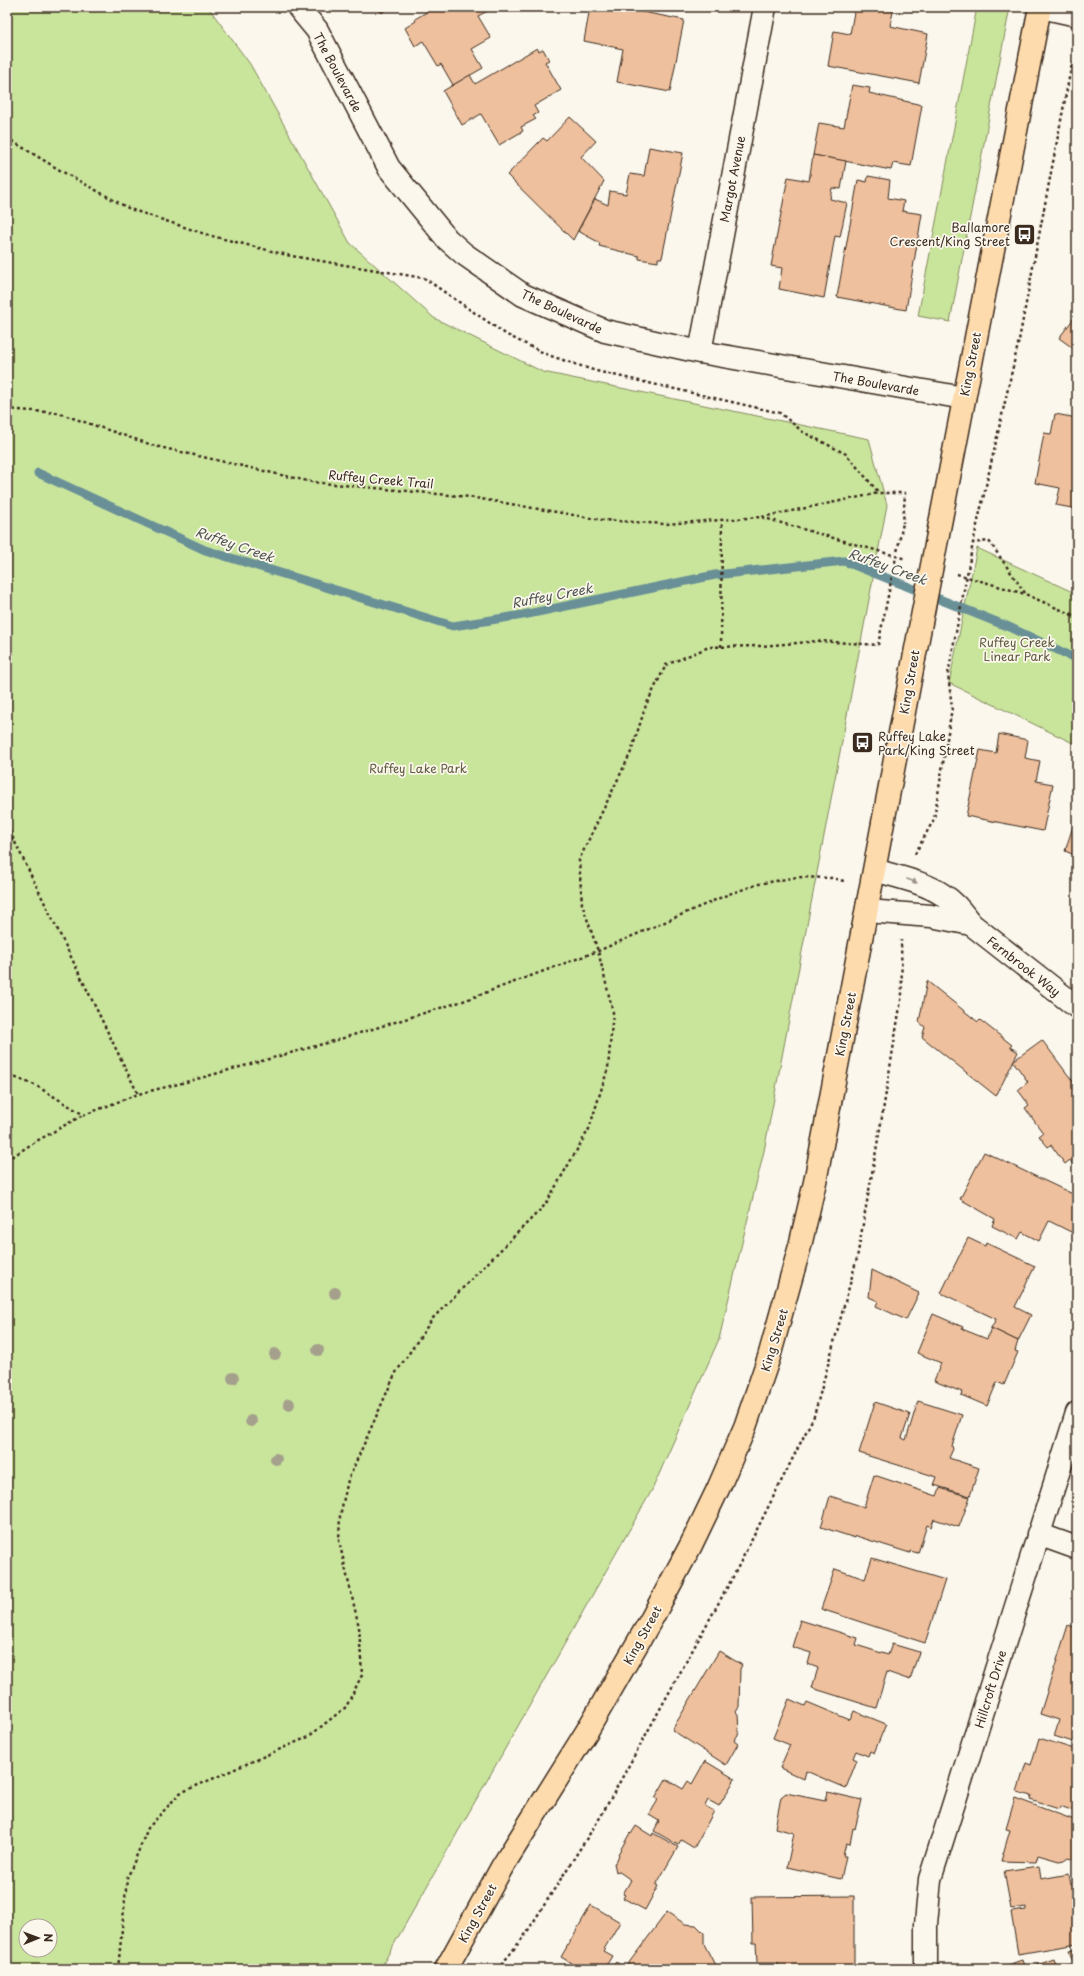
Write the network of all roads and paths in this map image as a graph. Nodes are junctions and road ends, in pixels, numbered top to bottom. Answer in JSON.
{"nodes":[{"id":1,"x":298,"y":7,"type":"edge"},
{"id":2,"x":765,"y":7,"type":"edge"},
{"id":3,"x":1040,"y":7,"type":"edge"},
{"id":4,"x":1077,"y":15,"type":"edge"},
{"id":5,"x":1077,"y":59,"type":"edge"},
{"id":6,"x":7,"y":138,"type":"edge"},
{"id":7,"x":700,"y":352,"type":"junction"},
{"id":8,"x":964,"y":398,"type":"junction"},
{"id":9,"x":7,"y":409,"type":"edge"},
{"id":10,"x":879,"y":493,"type":"junction"},
{"id":11,"x":722,"y":520,"type":"junction"},
{"id":12,"x":973,"y":543,"type":"junction"},
{"id":13,"x":1025,"y":594,"type":"dead end"},
{"id":14,"x":722,"y":647,"type":"junction"},
{"id":15,"x":7,"y":826,"type":"edge"},
{"id":16,"x":7,"y":829,"type":"edge"},
{"id":17,"x":873,"y":879,"type":"junction"},
{"id":18,"x":910,"y":880,"type":"junction"},
{"id":19,"x":867,"y":911,"type":"junction"},
{"id":20,"x":903,"y":913,"type":"junction"},
{"id":21,"x":971,"y":924,"type":"junction"},
{"id":22,"x":598,"y":951,"type":"junction"},
{"id":23,"x":1077,"y":1007,"type":"edge"},
{"id":24,"x":7,"y":1062,"type":"edge"},
{"id":25,"x":11,"y":1076,"type":"junction"},
{"id":26,"x":138,"y":1094,"type":"junction"},
{"id":27,"x":84,"y":1115,"type":"junction"},
{"id":28,"x":7,"y":1144,"type":"edge"},
{"id":29,"x":7,"y":1160,"type":"edge"},
{"id":30,"x":1077,"y":1413,"type":"edge"},
{"id":31,"x":1038,"y":1534,"type":"junction"},
{"id":32,"x":1077,"y":1548,"type":"edge"},
{"id":33,"x":118,"y":1969,"type":"edge"},
{"id":34,"x":446,"y":1969,"type":"edge"},
{"id":35,"x":498,"y":1969,"type":"edge"},
{"id":36,"x":926,"y":1969,"type":"edge"}],
"edges":[{"from":1,"to":7,"type":"street","name":"The Boulevarde"},
{"from":2,"to":7,"type":"street","name":"Margot Avenue"},
{"from":3,"to":4,"type":"street"},
{"from":3,"to":8,"type":"main road","name":"King Street"},
{"from":5,"to":12,"type":"path"},
{"from":6,"to":10,"type":"path"},
{"from":7,"to":8,"type":"street","name":"The Boulevarde"},
{"from":8,"to":17,"type":"main road","name":"King Street","bridge":true},
{"from":9,"to":11,"type":"path","name":"Ruffey Creek Trail"},
{"from":10,"to":11,"type":"path","name":"Ruffey Creek Trail"},
{"from":10,"to":14,"type":"path","name":"Ruffey Creek Trail","bridge":true},
{"from":11,"to":14,"type":"path"},
{"from":12,"to":13,"type":"path"},
{"from":12,"to":18,"type":"path","bridge":true},
{"from":14,"to":22,"type":"path"},
{"from":15,"to":26,"type":"path"},
{"from":16,"to":26,"type":"path"},
{"from":17,"to":18,"type":"street","name":"Fernbrook Way"},
{"from":17,"to":19,"type":"main road","name":"King Street"},
{"from":17,"to":22,"type":"path"},
{"from":18,"to":21,"type":"street","name":"Fernbrook Way","one_way":true},
{"from":19,"to":20,"type":"street","name":"Fernbrook Way"},
{"from":19,"to":34,"type":"main road","name":"King Street"},
{"from":20,"to":21,"type":"street","name":"Fernbrook Way"},
{"from":20,"to":35,"type":"path"},
{"from":21,"to":23,"type":"street","name":"Fernbrook Way"},
{"from":22,"to":26,"type":"path"},
{"from":22,"to":33,"type":"path"},
{"from":24,"to":25,"type":"path"},
{"from":25,"to":27,"type":"path"},
{"from":25,"to":28,"type":"path"},
{"from":26,"to":27,"type":"path"},
{"from":27,"to":29,"type":"path"},
{"from":30,"to":31,"type":"street","name":"Hillcroft Drive"},
{"from":31,"to":32,"type":"street"},
{"from":31,"to":36,"type":"street","name":"Hillcroft Drive"}]}
